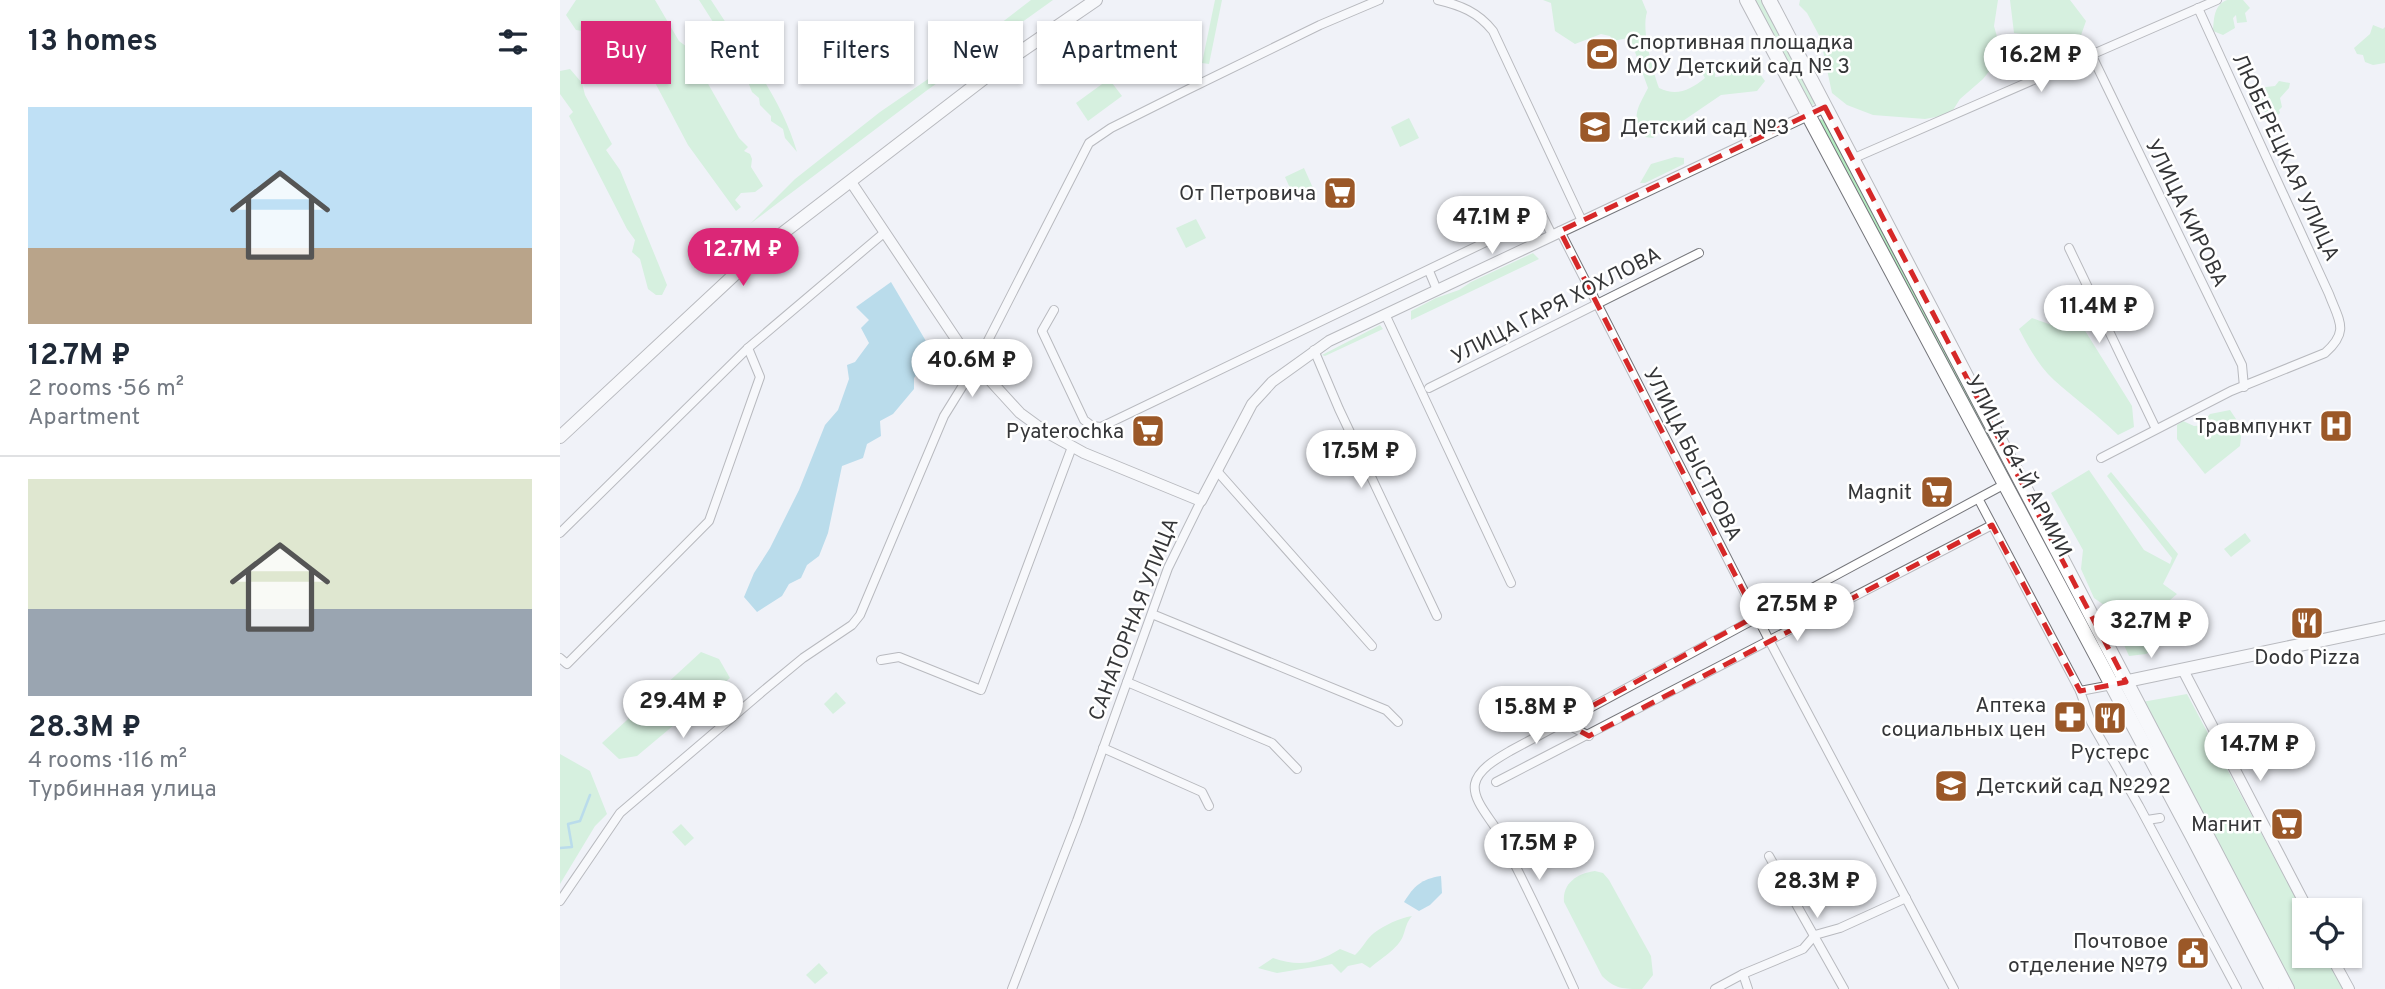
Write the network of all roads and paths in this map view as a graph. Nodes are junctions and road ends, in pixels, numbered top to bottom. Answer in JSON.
{"nodes":[{"id":1,"x":1096,"y":0,"type":"edge"},
{"id":2,"x":1379,"y":0,"type":"edge"},
{"id":3,"x":1438,"y":0,"type":"edge"},
{"id":4,"x":1747,"y":0,"type":"edge"},
{"id":5,"x":1769,"y":0,"type":"edge"},
{"id":6,"x":2217,"y":0,"type":"edge"},
{"id":7,"x":2199,"y":8,"type":"junction"},
{"id":8,"x":2092,"y":56,"type":"junction"},
{"id":9,"x":1825,"y":107,"type":"junction"},
{"id":10,"x":1808,"y":115,"type":"junction"},
{"id":11,"x":1852,"y":159,"type":"junction"},
{"id":12,"x":851,"y":182,"type":"junction"},
{"id":13,"x":1582,"y":220,"type":"junction"},
{"id":14,"x":884,"y":232,"type":"junction"},
{"id":15,"x":1556,"y":233,"type":"junction"},
{"id":16,"x":2069,"y":248,"type":"dead end"},
{"id":17,"x":1699,"y":253,"type":"dead end"},
{"id":18,"x":1429,"y":271,"type":"junction"},
{"id":19,"x":1437,"y":290,"type":"junction"},
{"id":20,"x":1597,"y":304,"type":"junction"},
{"id":21,"x":1054,"y":310,"type":"dead end"},
{"id":22,"x":1385,"y":314,"type":"junction"},
{"id":23,"x":748,"y":348,"type":"junction"},
{"id":24,"x":1314,"y":350,"type":"junction"},
{"id":25,"x":975,"y":366,"type":"junction"},
{"id":26,"x":2244,"y":387,"type":"junction"},
{"id":27,"x":1429,"y":388,"type":"dead end"},
{"id":28,"x":2156,"y":429,"type":"junction"},
{"id":29,"x":560,"y":437,"type":"edge"},
{"id":30,"x":1072,"y":447,"type":"junction"},
{"id":31,"x":2101,"y":458,"type":"dead end"},
{"id":32,"x":1217,"y":471,"type":"junction"},
{"id":33,"x":2005,"y":484,"type":"junction"},
{"id":34,"x":1979,"y":500,"type":"junction"},
{"id":35,"x":1201,"y":501,"type":"junction"},
{"id":36,"x":1992,"y":525,"type":"junction"},
{"id":37,"x":560,"y":533,"type":"edge"},
{"id":38,"x":1511,"y":583,"type":"dead end"},
{"id":39,"x":1152,"y":614,"type":"junction"},
{"id":40,"x":1437,"y":616,"type":"dead end"},
{"id":41,"x":1756,"y":616,"type":"junction"},
{"id":42,"x":2385,"y":626,"type":"edge"},
{"id":43,"x":1769,"y":640,"type":"junction"},
{"id":44,"x":1372,"y":646,"type":"dead end"},
{"id":45,"x":560,"y":658,"type":"edge"},
{"id":46,"x":881,"y":660,"type":"dead end"},
{"id":47,"x":2183,"y":670,"type":"junction"},
{"id":48,"x":1127,"y":682,"type":"junction"},
{"id":49,"x":2119,"y":683,"type":"junction"},
{"id":50,"x":2080,"y":691,"type":"junction"},
{"id":51,"x":1398,"y":722,"type":"dead end"},
{"id":52,"x":1563,"y":722,"type":"junction"},
{"id":53,"x":1589,"y":736,"type":"junction"},
{"id":54,"x":1103,"y":748,"type":"junction"},
{"id":55,"x":1297,"y":769,"type":"dead end"},
{"id":56,"x":1496,"y":782,"type":"dead end"},
{"id":57,"x":1209,"y":806,"type":"dead end"},
{"id":58,"x":2160,"y":818,"type":"dead end"},
{"id":59,"x":2147,"y":821,"type":"junction"},
{"id":60,"x":1769,"y":856,"type":"dead end"},
{"id":61,"x":1906,"y":898,"type":"junction"},
{"id":62,"x":2302,"y":898,"type":"edge"},
{"id":63,"x":560,"y":901,"type":"edge"},
{"id":64,"x":1815,"y":935,"type":"junction"},
{"id":65,"x":2338,"y":968,"type":"edge"},
{"id":66,"x":1743,"y":974,"type":"junction"},
{"id":67,"x":1012,"y":989,"type":"edge"},
{"id":68,"x":1574,"y":989,"type":"edge"},
{"id":69,"x":1714,"y":989,"type":"edge"},
{"id":70,"x":1748,"y":989,"type":"edge"},
{"id":71,"x":1844,"y":989,"type":"edge"},
{"id":72,"x":1954,"y":989,"type":"edge"},
{"id":73,"x":2237,"y":989,"type":"edge"},
{"id":74,"x":2272,"y":989,"type":"edge"},
{"id":75,"x":2287,"y":989,"type":"edge"},
{"id":76,"x":2349,"y":989,"type":"edge"}],
"edges":[{"from":1,"to":12,"type":"main road"},
{"from":2,"to":25,"type":"street"},
{"from":3,"to":13,"type":"street"},
{"from":4,"to":10,"type":"highway","name":"УЛИЦА 64-Й АРМИИ"},
{"from":5,"to":9,"type":"highway","name":"УЛИЦА 64-Й АРМИИ"},
{"from":6,"to":7,"type":"street"},
{"from":7,"to":8,"type":"street"},
{"from":7,"to":26,"type":"street","name":"ЛЮБЕРЕЦКАЯ УЛИЦА"},
{"from":8,"to":11,"type":"street"},
{"from":8,"to":26,"type":"street","name":"УЛИЦА КИРОВА"},
{"from":9,"to":10,"type":"street","name":"САНАТОРНАЯ УЛИЦА"},
{"from":9,"to":11,"type":"highway","name":"УЛИЦА 64-Й АРМИИ"},
{"from":10,"to":13,"type":"street","name":"САНАТОРНАЯ УЛИЦА"},
{"from":10,"to":33,"type":"highway","name":"УЛИЦА 64-Й АРМИИ"},
{"from":11,"to":49,"type":"highway","name":"УЛИЦА 64-Й АРМИИ"},
{"from":12,"to":14,"type":"street"},
{"from":12,"to":29,"type":"main road"},
{"from":13,"to":15,"type":"street","name":"САНАТОРНАЯ УЛИЦА"},
{"from":14,"to":23,"type":"street"},
{"from":14,"to":25,"type":"street"},
{"from":15,"to":18,"type":"street"},
{"from":15,"to":19,"type":"street","name":"САНАТОРНАЯ УЛИЦА"},
{"from":15,"to":20,"type":"street","name":"УЛИЦА БЫСТРОВА"},
{"from":16,"to":28,"type":"street"},
{"from":17,"to":20,"type":"street","name":"УЛИЦА ГАРЯ ХОХЛОВА"},
{"from":18,"to":19,"type":"street"},
{"from":18,"to":21,"type":"street"},
{"from":19,"to":22,"type":"street","name":"САНАТОРНАЯ УЛИЦА"},
{"from":20,"to":27,"type":"street","name":"УЛИЦА ГАРЯ ХОХЛОВА"},
{"from":20,"to":41,"type":"street","name":"УЛИЦА БЫСТРОВА"},
{"from":22,"to":24,"type":"street","name":"САНАТОРНАЯ УЛИЦА"},
{"from":22,"to":38,"type":"street"},
{"from":23,"to":37,"type":"street"},
{"from":23,"to":45,"type":"street"},
{"from":24,"to":32,"type":"street","name":"САНАТОРНАЯ УЛИЦА"},
{"from":24,"to":40,"type":"street"},
{"from":25,"to":30,"type":"street"},
{"from":25,"to":63,"type":"street"},
{"from":26,"to":28,"type":"street"},
{"from":28,"to":31,"type":"street"},
{"from":30,"to":35,"type":"street"},
{"from":30,"to":46,"type":"street"},
{"from":32,"to":35,"type":"street","name":"САНАТОРНАЯ УЛИЦА"},
{"from":32,"to":44,"type":"street"},
{"from":33,"to":34,"type":"street"},
{"from":33,"to":49,"type":"highway","name":"УЛИЦА 64-Й АРМИИ"},
{"from":34,"to":36,"type":"street"},
{"from":34,"to":41,"type":"street"},
{"from":35,"to":39,"type":"street","name":"САНАТОРНАЯ УЛИЦА"},
{"from":36,"to":43,"type":"street"},
{"from":36,"to":50,"type":"street"},
{"from":39,"to":48,"type":"street","name":"САНАТОРНАЯ УЛИЦА"},
{"from":39,"to":51,"type":"street"},
{"from":41,"to":43,"type":"street","name":"УЛИЦА БЫСТРОВА"},
{"from":41,"to":52,"type":"street"},
{"from":42,"to":47,"type":"main road"},
{"from":43,"to":53,"type":"street"},
{"from":43,"to":61,"type":"street","name":"УЛИЦА БЫСТРОВА"},
{"from":47,"to":49,"type":"main road"},
{"from":47,"to":62,"type":"street"},
{"from":48,"to":54,"type":"street","name":"САНАТОРНАЯ УЛИЦА"},
{"from":48,"to":55,"type":"street"},
{"from":49,"to":50,"type":"street"},
{"from":49,"to":74,"type":"highway","name":"УЛИЦА 64-Й АРМИИ"},
{"from":49,"to":75,"type":"highway","name":"УЛИЦА 64-Й АРМИИ"},
{"from":50,"to":59,"type":"street"},
{"from":52,"to":53,"type":"street"},
{"from":52,"to":68,"type":"street"},
{"from":53,"to":56,"type":"street"},
{"from":54,"to":57,"type":"street"},
{"from":54,"to":67,"type":"street","name":"САНАТОРНАЯ УЛИЦА"},
{"from":58,"to":59,"type":"street"},
{"from":59,"to":73,"type":"street"},
{"from":60,"to":64,"type":"street"},
{"from":61,"to":64,"type":"street"},
{"from":61,"to":72,"type":"street","name":"УЛИЦА БЫСТРОВА"},
{"from":64,"to":66,"type":"street"},
{"from":64,"to":71,"type":"street"},
{"from":65,"to":76,"type":"street"},
{"from":66,"to":69,"type":"street"},
{"from":66,"to":70,"type":"street"}]}
